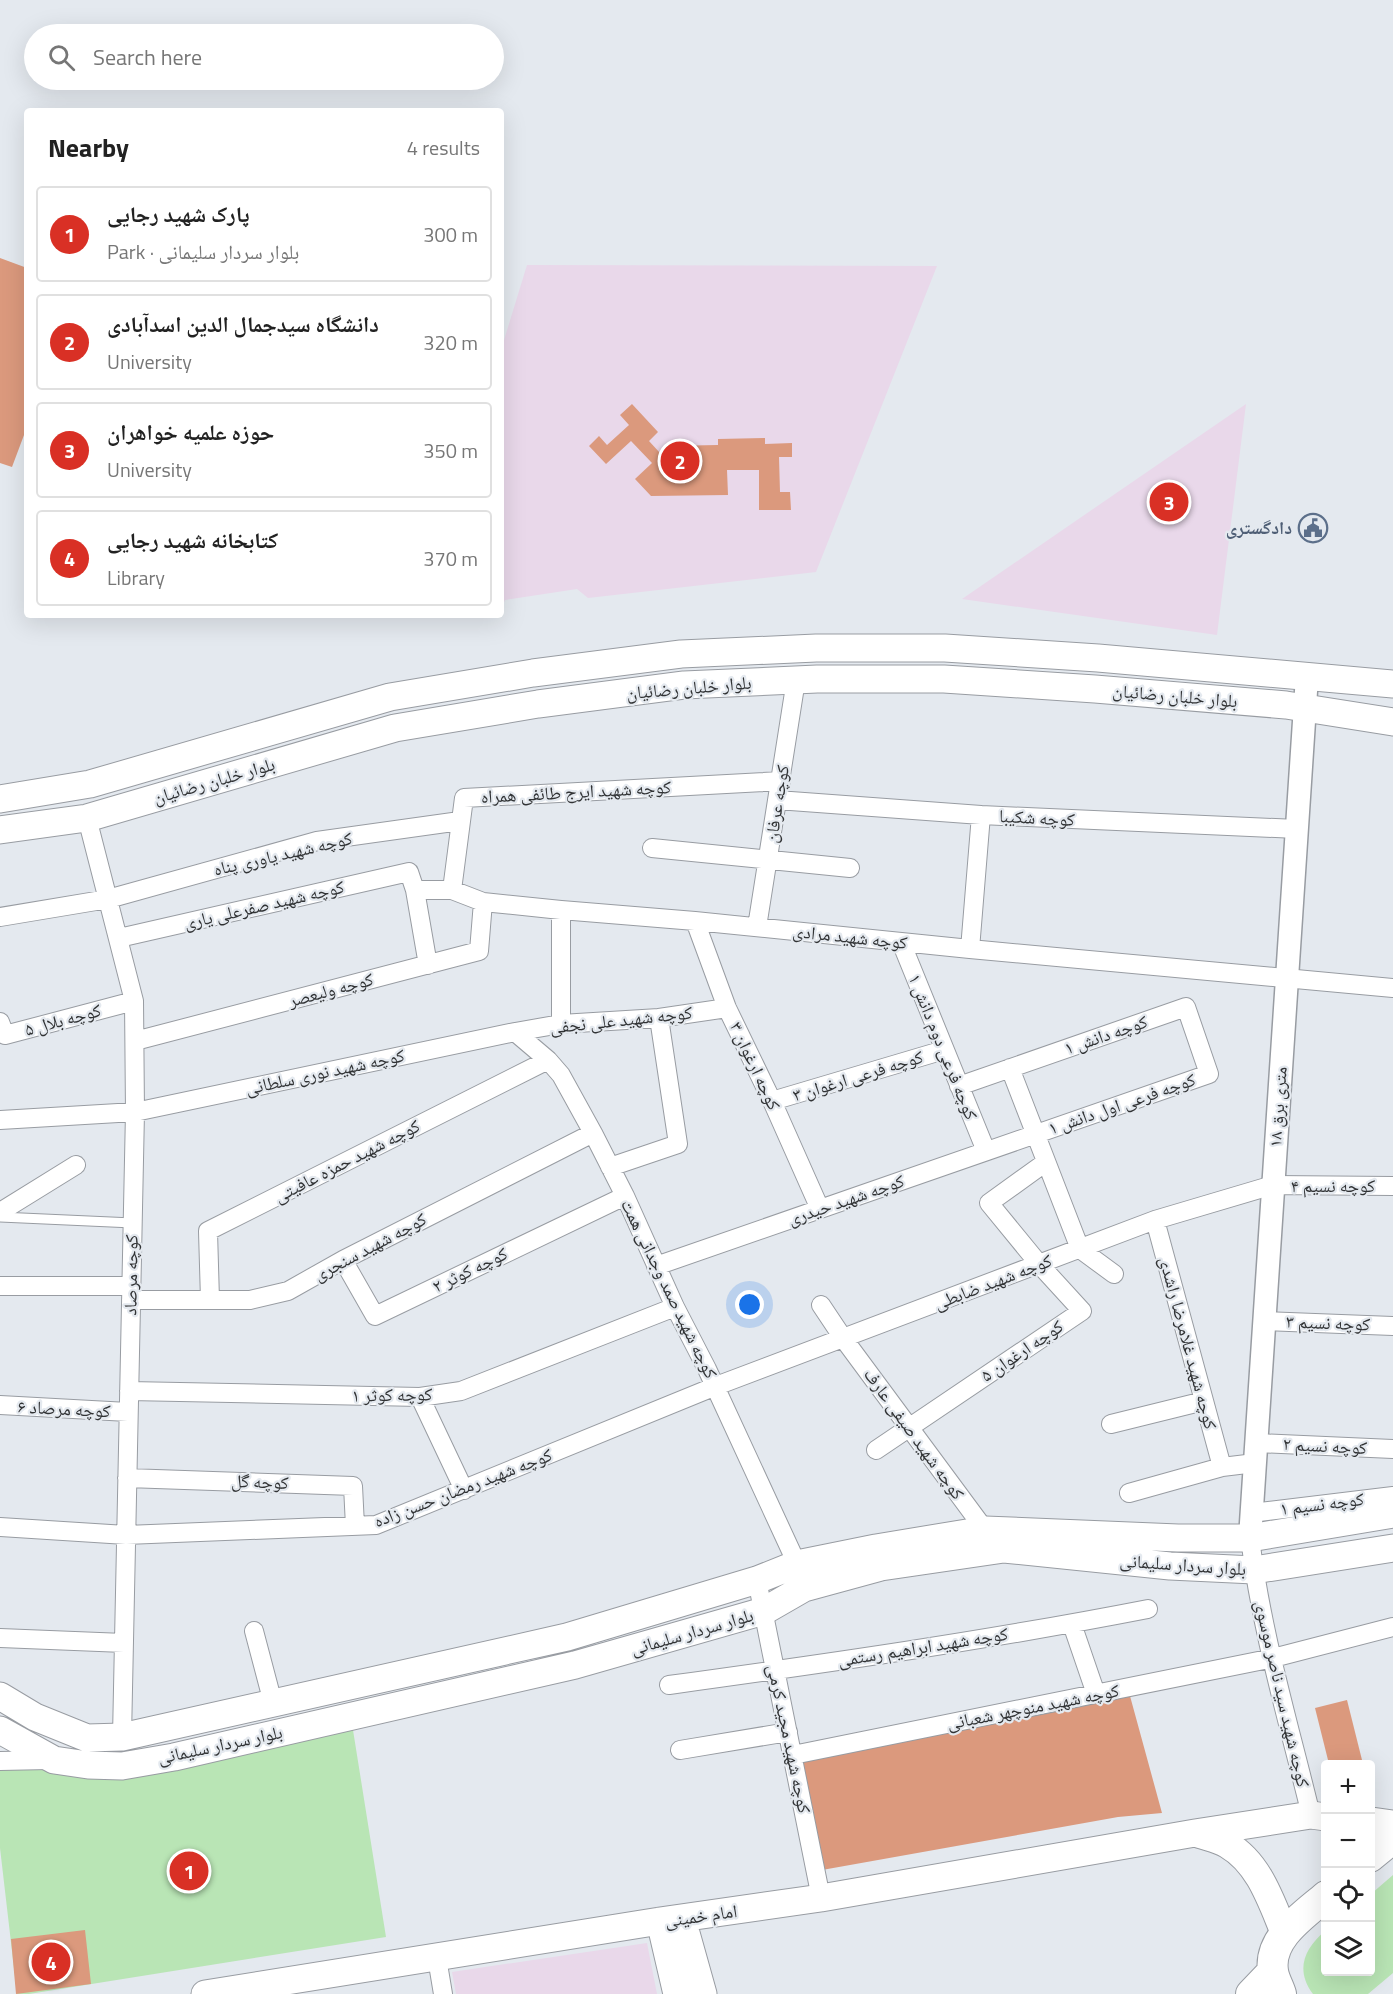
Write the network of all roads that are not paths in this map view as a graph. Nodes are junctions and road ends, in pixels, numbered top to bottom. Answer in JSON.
{"nodes":[{"id":1,"x":1307,"y":676,"type":"junction"},
{"id":2,"x":796,"y":680,"type":"junction"},
{"id":3,"x":1393,"y":684,"type":"edge"},
{"id":4,"x":1305,"y":707,"type":"junction"},
{"id":5,"x":1393,"y":722,"type":"edge"},
{"id":6,"x":781,"y":781,"type":"junction"},
{"id":7,"x":79,"y":786,"type":"junction"},
{"id":8,"x":0,"y":799,"type":"edge"},
{"id":9,"x":777,"y":800,"type":"junction"},
{"id":10,"x":981,"y":815,"type":"junction"},
{"id":11,"x":87,"y":818,"type":"junction"},
{"id":12,"x":460,"y":821,"type":"junction"},
{"id":13,"x":1297,"y":829,"type":"junction"},
{"id":14,"x":0,"y":830,"type":"edge"},
{"id":15,"x":652,"y":848,"type":"dead end"},
{"id":16,"x":768,"y":859,"type":"junction"},
{"id":17,"x":850,"y":868,"type":"dead end"},
{"id":18,"x":416,"y":890,"type":"junction"},
{"id":19,"x":452,"y":890,"type":"junction"},
{"id":20,"x":108,"y":899,"type":"junction"},
{"id":21,"x":483,"y":902,"type":"junction"},
{"id":22,"x":0,"y":910,"type":"edge"},
{"id":23,"x":561,"y":910,"type":"junction"},
{"id":24,"x":0,"y":917,"type":"edge"},
{"id":25,"x":695,"y":921,"type":"junction"},
{"id":26,"x":757,"y":927,"type":"junction"},
{"id":27,"x":119,"y":938,"type":"junction"},
{"id":28,"x":902,"y":942,"type":"junction"},
{"id":29,"x":970,"y":949,"type":"junction"},
{"id":30,"x":428,"y":964,"type":"junction"},
{"id":31,"x":1287,"y":980,"type":"junction"},
{"id":32,"x":1393,"y":988,"type":"edge"},
{"id":33,"x":134,"y":1001,"type":"junction"},
{"id":34,"x":727,"y":1008,"type":"junction"},
{"id":35,"x":659,"y":1018,"type":"junction"},
{"id":36,"x":0,"y":1022,"type":"edge"},
{"id":37,"x":561,"y":1024,"type":"junction"},
{"id":38,"x":515,"y":1032,"type":"junction"},
{"id":39,"x":135,"y":1041,"type":"junction"},
{"id":40,"x":944,"y":1050,"type":"junction"},
{"id":41,"x":548,"y":1060,"type":"junction"},
{"id":42,"x":1010,"y":1068,"type":"junction"},
{"id":43,"x":1209,"y":1074,"type":"joint"},
{"id":44,"x":959,"y":1086,"type":"junction"},
{"id":45,"x":772,"y":1101,"type":"junction"},
{"id":46,"x":135,"y":1112,"type":"junction"},
{"id":47,"x":0,"y":1120,"type":"edge"},
{"id":48,"x":593,"y":1133,"type":"junction"},
{"id":49,"x":1036,"y":1134,"type":"junction"},
{"id":50,"x":986,"y":1151,"type":"junction"},
{"id":51,"x":1047,"y":1162,"type":"junction"},
{"id":52,"x":76,"y":1165,"type":"dead end"},
{"id":53,"x":610,"y":1167,"type":"junction"},
{"id":54,"x":1273,"y":1185,"type":"junction"},
{"id":55,"x":1393,"y":1186,"type":"edge"},
{"id":56,"x":625,"y":1196,"type":"junction"},
{"id":57,"x":820,"y":1209,"type":"junction"},
{"id":58,"x":0,"y":1212,"type":"edge"},
{"id":59,"x":0,"y":1217,"type":"edge"},
{"id":60,"x":1155,"y":1220,"type":"junction"},
{"id":61,"x":133,"y":1223,"type":"junction"},
{"id":62,"x":1080,"y":1249,"type":"junction"},
{"id":63,"x":343,"y":1260,"type":"junction"},
{"id":64,"x":1039,"y":1264,"type":"junction"},
{"id":65,"x":656,"y":1266,"type":"junction"},
{"id":66,"x":1114,"y":1274,"type":"dead end"},
{"id":67,"x":0,"y":1286,"type":"edge"},
{"id":68,"x":131,"y":1293,"type":"junction"},
{"id":69,"x":210,"y":1300,"type":"junction"},
{"id":70,"x":821,"y":1305,"type":"dead end"},
{"id":71,"x":675,"y":1307,"type":"junction"},
{"id":72,"x":1264,"y":1321,"type":"junction"},
{"id":73,"x":1393,"y":1326,"type":"edge"},
{"id":74,"x":843,"y":1338,"type":"junction"},
{"id":75,"x":716,"y":1386,"type":"junction"},
{"id":76,"x":129,"y":1391,"type":"junction"},
{"id":77,"x":420,"y":1397,"type":"junction"},
{"id":78,"x":1204,"y":1401,"type":"junction"},
{"id":79,"x":0,"y":1405,"type":"edge"},
{"id":80,"x":129,"y":1412,"type":"junction"},
{"id":81,"x":1111,"y":1424,"type":"dead end"},
{"id":82,"x":908,"y":1427,"type":"junction"},
{"id":83,"x":1393,"y":1449,"type":"edge"},
{"id":84,"x":876,"y":1450,"type":"dead end"},
{"id":85,"x":1255,"y":1453,"type":"junction"},
{"id":86,"x":1222,"y":1467,"type":"junction"},
{"id":87,"x":127,"y":1478,"type":"junction"},
{"id":88,"x":464,"y":1490,"type":"junction"},
{"id":89,"x":1129,"y":1493,"type":"dead end"},
{"id":90,"x":1393,"y":1496,"type":"edge"},
{"id":91,"x":1393,"y":1514,"type":"edge"},
{"id":92,"x":1250,"y":1525,"type":"junction"},
{"id":93,"x":355,"y":1526,"type":"junction"},
{"id":94,"x":0,"y":1527,"type":"edge"},
{"id":95,"x":985,"y":1530,"type":"junction"},
{"id":96,"x":126,"y":1535,"type":"junction"},
{"id":97,"x":1393,"y":1548,"type":"edge"},
{"id":98,"x":1254,"y":1570,"type":"junction"},
{"id":99,"x":801,"y":1576,"type":"junction"},
{"id":100,"x":757,"y":1580,"type":"junction"},
{"id":101,"x":1148,"y":1609,"type":"dead end"},
{"id":102,"x":764,"y":1611,"type":"junction"},
{"id":103,"x":1072,"y":1624,"type":"junction"},
{"id":104,"x":1393,"y":1627,"type":"edge"},
{"id":105,"x":254,"y":1631,"type":"dead end"},
{"id":106,"x":0,"y":1638,"type":"edge"},
{"id":107,"x":124,"y":1643,"type":"junction"},
{"id":108,"x":1273,"y":1658,"type":"junction"},
{"id":109,"x":774,"y":1671,"type":"junction"},
{"id":110,"x":669,"y":1685,"type":"dead end"},
{"id":111,"x":1096,"y":1694,"type":"junction"},
{"id":112,"x":0,"y":1696,"type":"edge"},
{"id":113,"x":273,"y":1703,"type":"junction"},
{"id":114,"x":0,"y":1730,"type":"edge"},
{"id":115,"x":788,"y":1732,"type":"junction"},
{"id":116,"x":122,"y":1737,"type":"junction"},
{"id":117,"x":680,"y":1750,"type":"dead end"},
{"id":118,"x":793,"y":1755,"type":"junction"},
{"id":119,"x":54,"y":1760,"type":"junction"},
{"id":120,"x":0,"y":1761,"type":"edge"},
{"id":121,"x":122,"y":1766,"type":"junction"},
{"id":122,"x":1318,"y":1816,"type":"edge"},
{"id":123,"x":1375,"y":1822,"type":"edge"},
{"id":124,"x":1393,"y":1824,"type":"edge"},
{"id":125,"x":1195,"y":1833,"type":"junction"},
{"id":126,"x":1393,"y":1838,"type":"edge"},
{"id":127,"x":1375,"y":1854,"type":"edge"},
{"id":128,"x":821,"y":1898,"type":"junction"},
{"id":129,"x":1321,"y":1900,"type":"edge"},
{"id":130,"x":671,"y":1920,"type":"junction"},
{"id":131,"x":1284,"y":1932,"type":"junction"},
{"id":132,"x":437,"y":1958,"type":"junction"},
{"id":133,"x":1277,"y":1983,"type":"edge"},
{"id":134,"x":205,"y":1994,"type":"edge"},
{"id":135,"x":443,"y":1994,"type":"edge"},
{"id":136,"x":677,"y":1994,"type":"edge"},
{"id":137,"x":703,"y":1994,"type":"edge"},
{"id":138,"x":1251,"y":1994,"type":"edge"}],
"edges":[{"from":1,"to":3,"type":"main road","name":"بلوار خلبان رضائیان"},
{"from":1,"to":4,"type":"street","name":"۱۸ متری برق"},
{"from":1,"to":7,"type":"main road","name":"بلوار خلبان رضائیان"},
{"from":2,"to":4,"type":"main road","name":"بلوار خلبان رضائیان"},
{"from":2,"to":6,"type":"street","name":"کوچه عرفان"},
{"from":2,"to":11,"type":"main road","name":"بلوار خلبان رضائیان"},
{"from":4,"to":5,"type":"main road","name":"بلوار خلبان رضائیان"},
{"from":4,"to":13,"type":"street","name":"۱۸ متری برق"},
{"from":6,"to":9,"type":"street","name":"کوچه عرفان"},
{"from":6,"to":12,"type":"street","name":"کوچه شهید ایرج طائفی همراه"},
{"from":7,"to":8,"type":"main road","name":"بلوار خلبان رضائیان"},
{"from":7,"to":11,"type":"main road"},
{"from":9,"to":10,"type":"street","name":"کوچه شکیبا"},
{"from":9,"to":16,"type":"street","name":"کوچه عرفان"},
{"from":10,"to":13,"type":"street","name":"کوچه شکیبا"},
{"from":10,"to":29,"type":"street"},
{"from":11,"to":14,"type":"main road","name":"بلوار خلبان رضائیان"},
{"from":11,"to":20,"type":"street","name":"کوچه مرصاد"},
{"from":12,"to":19,"type":"street","name":"کوچه شهید ایرج طائفی همراه"},
{"from":12,"to":20,"type":"street","name":"کوچه شهید یاوری پناه"},
{"from":13,"to":31,"type":"street","name":"۱۸ متری برق"},
{"from":15,"to":16,"type":"street"},
{"from":16,"to":17,"type":"street"},
{"from":16,"to":26,"type":"street","name":"کوچه عرفان"},
{"from":18,"to":19,"type":"street","name":"کوچه شهید مرادی"},
{"from":18,"to":27,"type":"street","name":"کوچه شهید صفرعلی یاری"},
{"from":18,"to":30,"type":"street"},
{"from":19,"to":21,"type":"street","name":"کوچه شهید مرادی"},
{"from":20,"to":24,"type":"street","name":"کوچه شهید یاوری پناه"},
{"from":20,"to":27,"type":"street","name":"کوچه مرصاد"},
{"from":21,"to":23,"type":"street","name":"کوچه شهید مرادی"},
{"from":21,"to":30,"type":"street","name":"کوچه ولیعصر"},
{"from":22,"to":24,"type":"street"},
{"from":23,"to":25,"type":"street","name":"کوچه شهید مرادی"},
{"from":23,"to":37,"type":"street"},
{"from":25,"to":26,"type":"street","name":"کوچه شهید مرادی"},
{"from":25,"to":34,"type":"street","name":"کوچه ارغوان ۳"},
{"from":26,"to":28,"type":"street","name":"کوچه شهید مرادی"},
{"from":27,"to":33,"type":"street","name":"کوچه مرصاد"},
{"from":28,"to":29,"type":"street","name":"کوچه شهید مرادی"},
{"from":28,"to":40,"type":"street","name":"کوچه فرعی دوم دانش ۱"},
{"from":29,"to":31,"type":"street","name":"کوچه شهید مرادی"},
{"from":30,"to":39,"type":"street","name":"کوچه ولیعصر"},
{"from":31,"to":32,"type":"street","name":"کوچه شهید مرادی"},
{"from":31,"to":54,"type":"street","name":"۱۸ متری برق"},
{"from":33,"to":36,"type":"street","name":"کوچه بلال ۵"},
{"from":33,"to":39,"type":"street","name":"کوچه مرصاد"},
{"from":34,"to":35,"type":"street","name":"کوچه شهید علی نجفی"},
{"from":34,"to":45,"type":"street","name":"کوچه ارغوان ۳"},
{"from":35,"to":37,"type":"street","name":"کوچه شهید علی نجفی"},
{"from":35,"to":53,"type":"street"},
{"from":37,"to":38,"type":"street","name":"کوچه شهید علی نجفی"},
{"from":38,"to":41,"type":"street","name":"کوچه شهید صمد وجدانی همت"},
{"from":38,"to":46,"type":"street","name":"کوچه شهید نوری سلطانی"},
{"from":39,"to":46,"type":"street","name":"کوچه مرصاد"},
{"from":40,"to":44,"type":"street","name":"کوچه فرعی دوم دانش ۱"},
{"from":40,"to":45,"type":"street","name":"کوچه فرعی ارغوان ۳"},
{"from":41,"to":48,"type":"street","name":"کوچه شهید صمد وجدانی همت"},
{"from":41,"to":69,"type":"street","name":"کوچه شهید حمزه عافیتی"},
{"from":42,"to":43,"type":"street","name":"کوچه دانش ۱"},
{"from":42,"to":44,"type":"street","name":"کوچه دانش ۱"},
{"from":42,"to":49,"type":"street"},
{"from":43,"to":49,"type":"street","name":"کوچه فرعی اول دانش ۱"},
{"from":44,"to":50,"type":"street","name":"کوچه فرعی دوم دانش ۱"},
{"from":45,"to":57,"type":"street","name":"کوچه ارغوان ۳"},
{"from":46,"to":47,"type":"street","name":"کوچه شهید نوری سلطانی"},
{"from":46,"to":61,"type":"street","name":"کوچه مرصاد"},
{"from":48,"to":53,"type":"street","name":"کوچه شهید صمد وجدانی همت"},
{"from":48,"to":63,"type":"street","name":"کوچه شهید سنجری"},
{"from":49,"to":50,"type":"street","name":"کوچه شهید حیدری"},
{"from":49,"to":51,"type":"street"},
{"from":50,"to":57,"type":"street","name":"کوچه شهید حیدری"},
{"from":51,"to":62,"type":"street"},
{"from":51,"to":64,"type":"street"},
{"from":52,"to":58,"type":"street"},
{"from":53,"to":56,"type":"street","name":"کوچه شهید صمد وجدانی همت"},
{"from":54,"to":55,"type":"street","name":"کوچه نسیم ۴"},
{"from":54,"to":60,"type":"street","name":"کوچه شهید ضابطی"},
{"from":54,"to":72,"type":"street","name":"۱۸ متری برق"},
{"from":56,"to":63,"type":"street","name":"کوچه کوثر ۲"},
{"from":56,"to":65,"type":"street","name":"کوچه شهید صمد وجدانی همت"},
{"from":57,"to":65,"type":"street","name":"کوچه شهید حیدری"},
{"from":59,"to":61,"type":"lane"},
{"from":60,"to":62,"type":"street","name":"کوچه شهید ضابطی"},
{"from":60,"to":78,"type":"street","name":"کوچه شهید غلامرضا راشدی"},
{"from":61,"to":68,"type":"street","name":"کوچه مرصاد"},
{"from":62,"to":64,"type":"street","name":"کوچه شهید ضابطی"},
{"from":62,"to":66,"type":"street"},
{"from":63,"to":69,"type":"street","name":"کوچه شهید سنجری"},
{"from":64,"to":74,"type":"street","name":"کوچه شهید ضابطی"},
{"from":64,"to":82,"type":"street","name":"کوچه ارغوان ۵"},
{"from":65,"to":71,"type":"street","name":"کوچه شهید صمد وجدانی همت"},
{"from":67,"to":68,"type":"street","name":"کوچه شهید سنجری"},
{"from":68,"to":69,"type":"street","name":"کوچه شهید سنجری"},
{"from":68,"to":76,"type":"street","name":"کوچه مرصاد"},
{"from":70,"to":74,"type":"street","name":"کوچه شهید صیفی عارف"},
{"from":71,"to":75,"type":"street","name":"کوچه شهید صمد وجدانی همت"},
{"from":71,"to":77,"type":"street","name":"کوچه کوثر ۱"},
{"from":72,"to":73,"type":"street","name":"کوچه نسیم ۳"},
{"from":72,"to":85,"type":"street","name":"۱۸ متری برق"},
{"from":74,"to":75,"type":"street","name":"کوچه شهید ضابطی"},
{"from":74,"to":82,"type":"street","name":"کوچه شهید صیفی عارف"},
{"from":75,"to":88,"type":"street","name":"کوچه شهید رمضان حسن زاده"},
{"from":75,"to":99,"type":"street","name":"کوچه شهید صمد وجدانی همت"},
{"from":76,"to":77,"type":"street","name":"کوچه کوثر ۱"},
{"from":76,"to":80,"type":"street","name":"کوچه مرصاد"},
{"from":77,"to":88,"type":"street"},
{"from":78,"to":81,"type":"street"},
{"from":78,"to":86,"type":"street","name":"کوچه شهید غلامرضا راشدی"},
{"from":79,"to":80,"type":"street","name":"کوچه مرصاد ۶"},
{"from":80,"to":87,"type":"street","name":"کوچه مرصاد"},
{"from":82,"to":84,"type":"street"},
{"from":82,"to":95,"type":"street","name":"کوچه شهید صیفی عارف"},
{"from":83,"to":85,"type":"street","name":"کوچه نسیم ۲"},
{"from":85,"to":86,"type":"street","name":"کوچه نسیم ۲"},
{"from":85,"to":92,"type":"street","name":"۱۸ متری برق"},
{"from":86,"to":89,"type":"street","name":"کوچه نسیم ۲"},
{"from":87,"to":93,"type":"street","name":"کوچه گل"},
{"from":87,"to":96,"type":"street","name":"کوچه مرصاد"},
{"from":88,"to":93,"type":"street","name":"کوچه شهید رمضان حسن زاده"},
{"from":90,"to":92,"type":"street","name":"کوچه نسیم ۱"},
{"from":91,"to":92,"type":"main road","name":"بلوار سردار سلیمانی"},
{"from":92,"to":95,"type":"main road","name":"بلوار سردار سلیمانی"},
{"from":92,"to":98,"type":"street","name":"کوچه شهید سید ناصر موسوی"},
{"from":93,"to":96,"type":"street","name":"کوچه شهید رمضان حسن زاده"},
{"from":94,"to":96,"type":"street","name":"کوچه شهید رمضان حسن زاده"},
{"from":95,"to":99,"type":"main road","name":"بلوار سردار سلیمانی"},
{"from":96,"to":107,"type":"street","name":"کوچه مرصاد"},
{"from":97,"to":98,"type":"main road","name":"بلوار سردار سلیمانی"},
{"from":98,"to":99,"type":"main road","name":"بلوار سردار سلیمانی"},
{"from":98,"to":108,"type":"street","name":"کوچه شهید سید ناصر موسوی"},
{"from":99,"to":100,"type":"main road","name":"بلوار سردار سلیمانی"},
{"from":99,"to":102,"type":"main road","name":"بلوار سردار سلیمانی"},
{"from":100,"to":102,"type":"street","name":"کوچه شهید مجید کرمی"},
{"from":100,"to":113,"type":"main road","name":"بلوار سردار سلیمانی"},
{"from":101,"to":103,"type":"street","name":"کوچه شهید ابراهیم رستمی"},
{"from":102,"to":109,"type":"street","name":"کوچه شهید مجید کرمی"},
{"from":102,"to":121,"type":"main road","name":"بلوار سردار سلیمانی"},
{"from":103,"to":109,"type":"street","name":"کوچه شهید ابراهیم رستمی"},
{"from":103,"to":111,"type":"street"},
{"from":104,"to":108,"type":"street","name":"کوچه شهید منوچهر شعبانی"},
{"from":105,"to":113,"type":"street"},
{"from":106,"to":107,"type":"street"},
{"from":107,"to":116,"type":"street","name":"کوچه مرصاد"},
{"from":108,"to":111,"type":"street","name":"کوچه شهید منوچهر شعبانی"},
{"from":108,"to":122,"type":"street","name":"کوچه شهید سید ناصر موسوی"},
{"from":109,"to":110,"type":"street","name":"کوچه شهید ابراهیم رستمی"},
{"from":109,"to":115,"type":"street","name":"کوچه شهید مجید کرمی"},
{"from":111,"to":118,"type":"street","name":"کوچه شهید منوچهر شعبانی"},
{"from":112,"to":116,"type":"main road","name":"بلوار سردار سلیمانی"},
{"from":113,"to":116,"type":"main road","name":"بلوار سردار سلیمانی"},
{"from":114,"to":119,"type":"main road","name":"بلوار سردار سلیمانی"},
{"from":115,"to":117,"type":"street"},
{"from":115,"to":118,"type":"street","name":"کوچه شهید مجید کرمی"},
{"from":116,"to":121,"type":"main road"},
{"from":118,"to":128,"type":"street","name":"کوچه شهید مجید کرمی"},
{"from":119,"to":120,"type":"street"},
{"from":119,"to":121,"type":"main road","name":"بلوار سردار سلیمانی"},
{"from":122,"to":125,"type":"main road","name":"امام خمینی"},
{"from":123,"to":124,"type":"main road"},
{"from":125,"to":128,"type":"main road","name":"امام خمینی"},
{"from":125,"to":131,"type":"main road"},
{"from":126,"to":127,"type":"main road"},
{"from":128,"to":130,"type":"main road","name":"امام خمینی"},
{"from":129,"to":131,"type":"main road"},
{"from":130,"to":132,"type":"main road","name":"امام خمینی"},
{"from":130,"to":136,"type":"main road"},
{"from":130,"to":137,"type":"main road"},
{"from":131,"to":133,"type":"main road"},
{"from":132,"to":134,"type":"main road","name":"امام خمینی"},
{"from":132,"to":135,"type":"street"},
{"from":133,"to":138,"type":"main road"}]}
